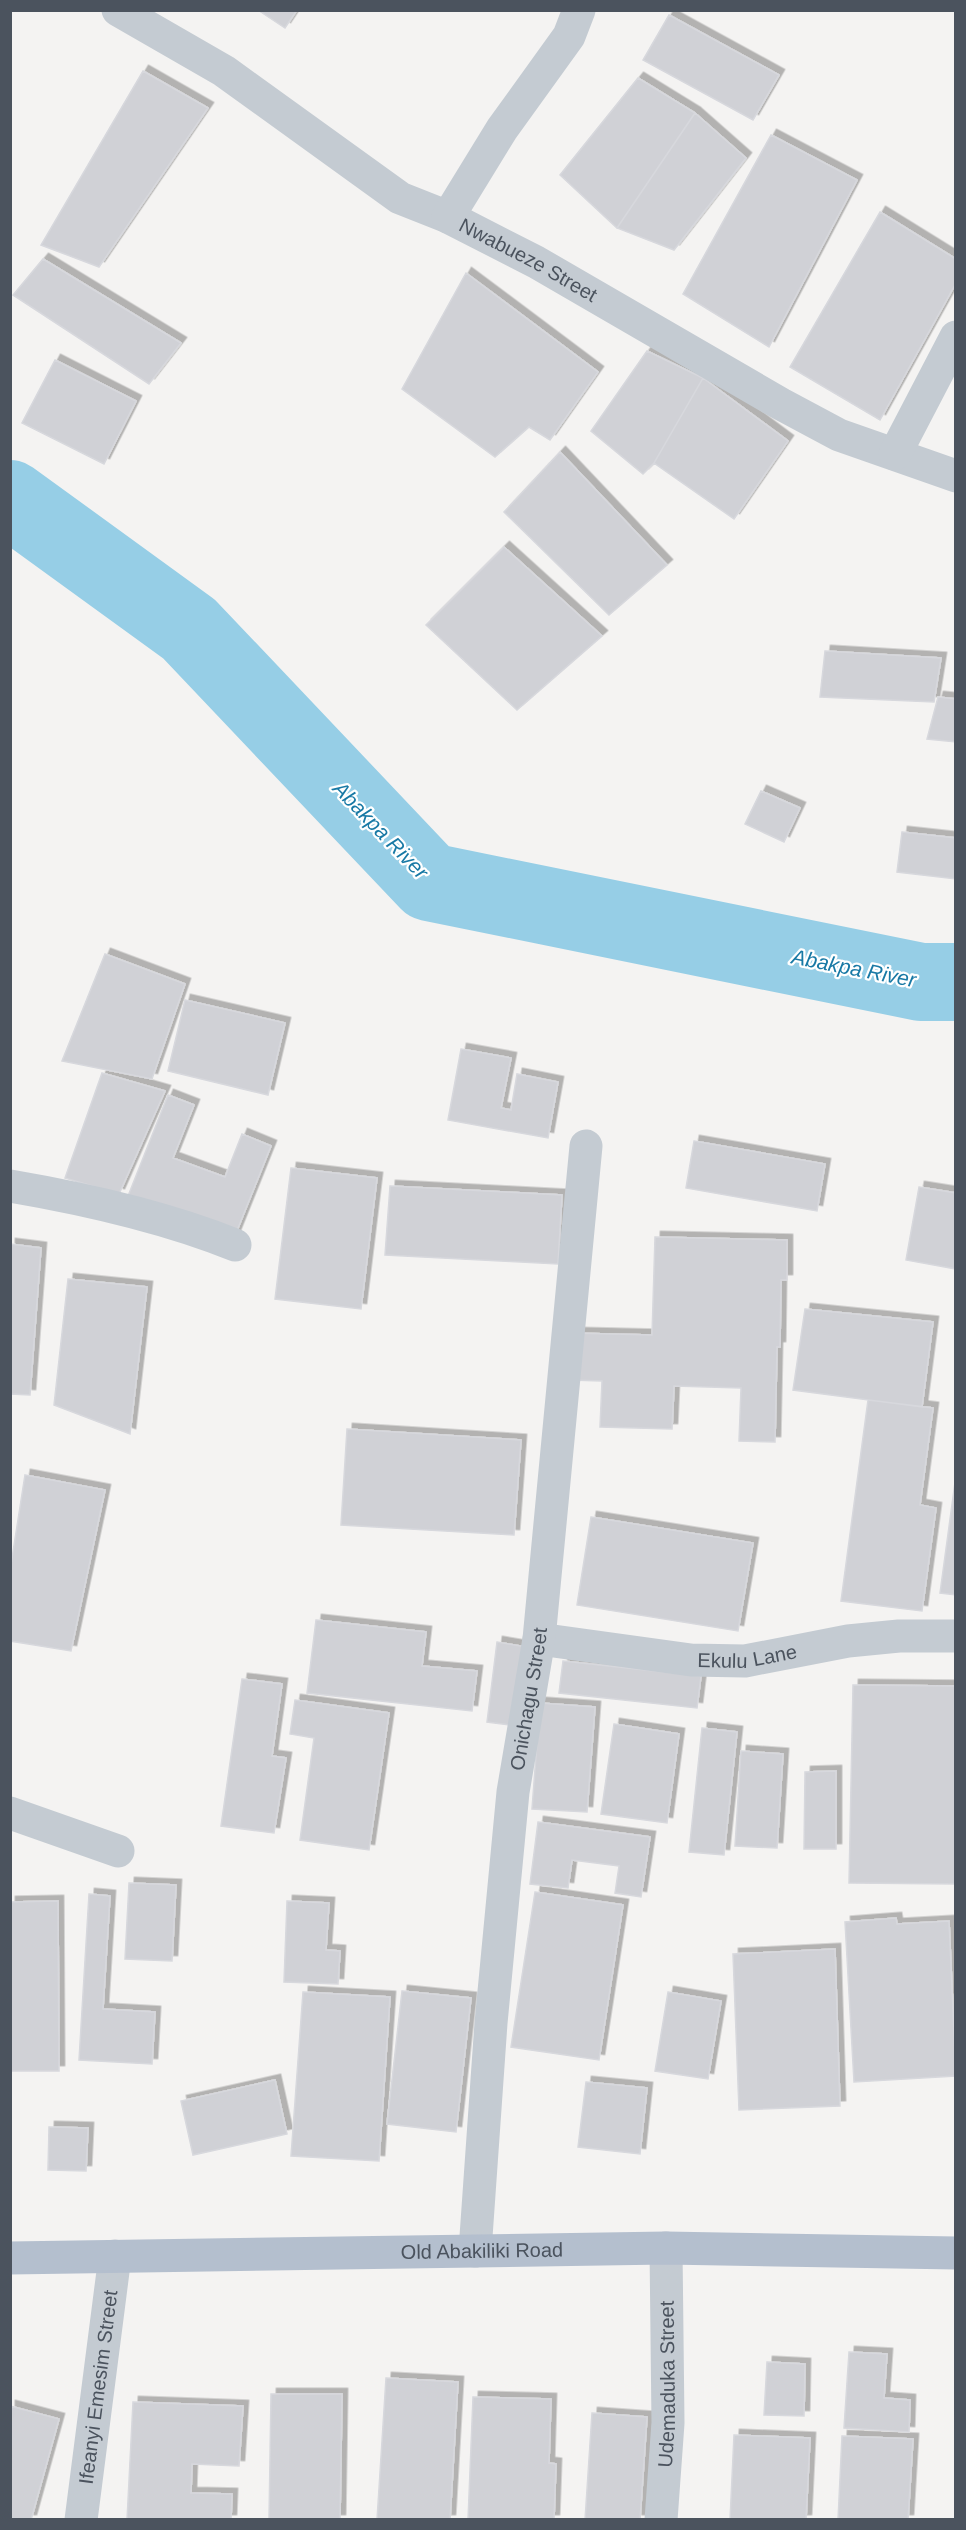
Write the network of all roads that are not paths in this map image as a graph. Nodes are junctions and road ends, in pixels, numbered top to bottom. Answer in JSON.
{"nodes":[{"id":1,"x":118,"y":10,"type":"edge"},
{"id":2,"x":579,"y":10,"type":"edge"},
{"id":3,"x":448,"y":217,"type":"junction"},
{"id":4,"x":956,"y":337,"type":"edge"},
{"id":5,"x":895,"y":454,"type":"junction"},
{"id":6,"x":956,"y":476,"type":"edge"},
{"id":7,"x":586,"y":1146,"type":"dead end"},
{"id":8,"x":10,"y":1186,"type":"edge"},
{"id":9,"x":235,"y":1245,"type":"dead end"},
{"id":10,"x":956,"y":1636,"type":"edge"},
{"id":11,"x":539,"y":1639,"type":"junction"},
{"id":12,"x":10,"y":1813,"type":"edge"},
{"id":13,"x":118,"y":1851,"type":"dead end"},
{"id":14,"x":666,"y":2248,"type":"junction"},
{"id":15,"x":475,"y":2251,"type":"junction"},
{"id":16,"x":956,"y":2253,"type":"edge"},
{"id":17,"x":115,"y":2256,"type":"junction"},
{"id":18,"x":10,"y":2258,"type":"edge"},
{"id":19,"x":81,"y":2520,"type":"edge"},
{"id":20,"x":661,"y":2520,"type":"edge"}],
"edges":[{"from":1,"to":3,"type":"street","name":"Nwabueze Street"},
{"from":2,"to":3,"type":"street"},
{"from":3,"to":5,"type":"street","name":"Nwabueze Street"},
{"from":4,"to":5,"type":"street"},
{"from":5,"to":6,"type":"street","name":"Nwabueze Street"},
{"from":7,"to":11,"type":"street","name":"Onichagu Street"},
{"from":8,"to":9,"type":"street"},
{"from":10,"to":11,"type":"street","name":"Ekulu Lane"},
{"from":11,"to":15,"type":"street","name":"Onichagu Street"},
{"from":12,"to":13,"type":"street"},
{"from":14,"to":15,"type":"main road","name":"Old Abakiliki Road"},
{"from":14,"to":16,"type":"main road","name":"Old Abakiliki Road"},
{"from":14,"to":20,"type":"street","name":"Udemaduka Street"},
{"from":15,"to":17,"type":"main road","name":"Old Abakiliki Road"},
{"from":17,"to":18,"type":"main road","name":"Old Abakiliki Road"},
{"from":17,"to":19,"type":"street","name":"Ifeanyi Emesim Street"}]}
